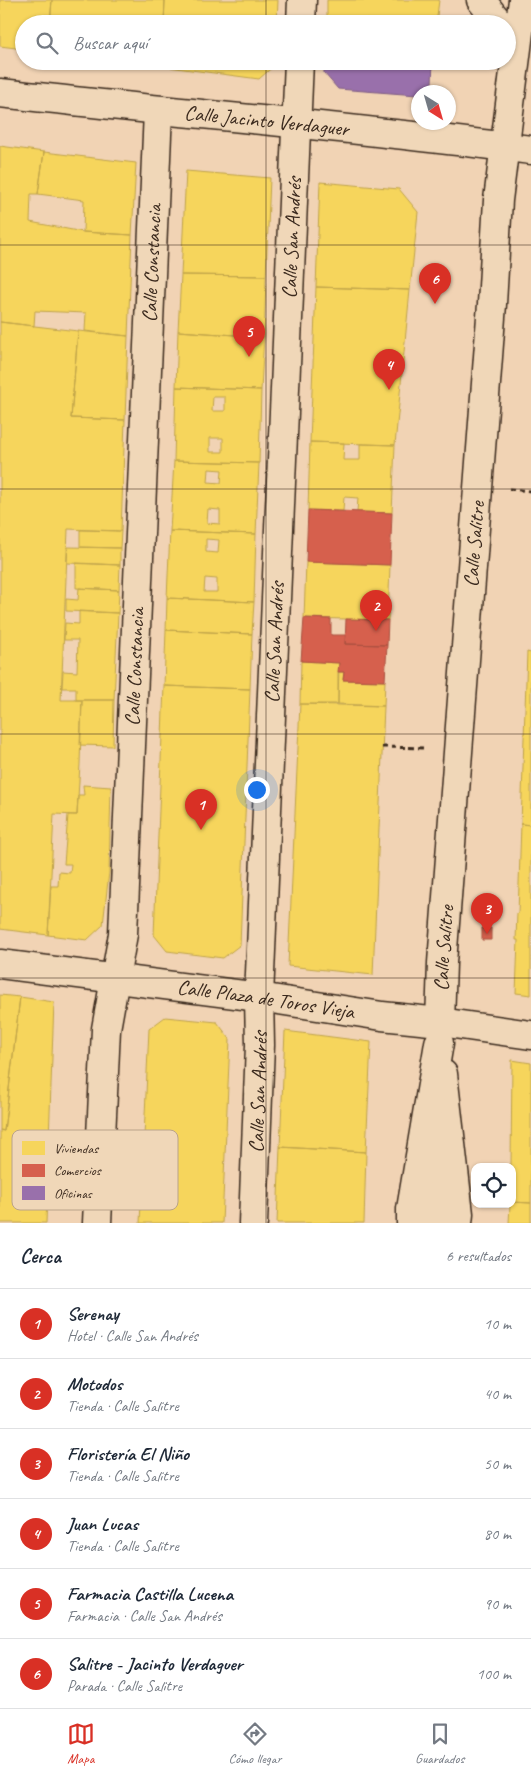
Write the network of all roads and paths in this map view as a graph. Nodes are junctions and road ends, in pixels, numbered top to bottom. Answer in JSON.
{"nodes":[{"id":1,"x":302,"y":0,"type":"edge"},
{"id":2,"x":481,"y":0,"type":"edge"},
{"id":3,"x":523,"y":0,"type":"edge"},
{"id":4,"x":301,"y":15,"type":"edge"},
{"id":5,"x":493,"y":15,"type":"edge"},
{"id":6,"x":516,"y":25,"type":"edge"},
{"id":7,"x":299,"y":70,"type":"edge"},
{"id":8,"x":514,"y":70,"type":"edge"},
{"id":9,"x":0,"y":93,"type":"edge"},
{"id":10,"x":158,"y":111,"type":"junction"},
{"id":11,"x":296,"y":124,"type":"junction"},
{"id":12,"x":518,"y":148,"type":"edge"},
{"id":13,"x":382,"y":747,"type":"dead end"},
{"id":14,"x":457,"y":750,"type":"junction"},
{"id":15,"x":0,"y":964,"type":"edge"},
{"id":16,"x":115,"y":978,"type":"junction"},
{"id":17,"x":259,"y":997,"type":"junction"},
{"id":18,"x":440,"y":1032,"type":"junction"},
{"id":19,"x":531,"y":1035,"type":"edge"},
{"id":20,"x":101,"y":1130,"type":"edge"},
{"id":21,"x":98,"y":1210,"type":"edge"},
{"id":22,"x":97,"y":1223,"type":"edge"},
{"id":23,"x":253,"y":1223,"type":"edge"},
{"id":24,"x":411,"y":1223,"type":"edge"},
{"id":25,"x":435,"y":1223,"type":"edge"},
{"id":26,"x":458,"y":1223,"type":"edge"}],
"edges":[{"from":1,"to":4,"type":"street"},
{"from":2,"to":5,"type":"street"},
{"from":3,"to":6,"type":"street","name":"Calle Salitre"},
{"from":7,"to":11,"type":"street","name":"Calle San Andrés"},
{"from":8,"to":12,"type":"street","name":"Calle Salitre"},
{"from":9,"to":10,"type":"street","name":"Calle Jacinto Verdaguer"},
{"from":10,"to":11,"type":"street","name":"Calle Jacinto Verdaguer"},
{"from":10,"to":16,"type":"street","name":"Calle Constancia"},
{"from":11,"to":12,"type":"street","name":"Calle Jacinto Verdaguer"},
{"from":11,"to":17,"type":"street","name":"Calle San Andrés"},
{"from":12,"to":14,"type":"street","name":"Calle Salitre"},
{"from":13,"to":14,"type":"path"},
{"from":14,"to":18,"type":"street","name":"Calle Salitre"},
{"from":15,"to":16,"type":"street","name":"Calle Plaza de Toros Vieja"},
{"from":16,"to":17,"type":"street","name":"Calle Plaza de Toros Vieja"},
{"from":16,"to":20,"type":"street","name":"Calle Constancia"},
{"from":17,"to":18,"type":"street","name":"Calle Plaza de Toros Vieja"},
{"from":17,"to":23,"type":"street","name":"Calle San Andrés"},
{"from":18,"to":19,"type":"street","name":"Calle Plaza de Toros Vieja"},
{"from":18,"to":24,"type":"street","name":"Calle Salitre"},
{"from":18,"to":25,"type":"street"},
{"from":18,"to":26,"type":"street","name":"Calle Salitre"},
{"from":21,"to":22,"type":"street","name":"Calle Constancia"}]}
